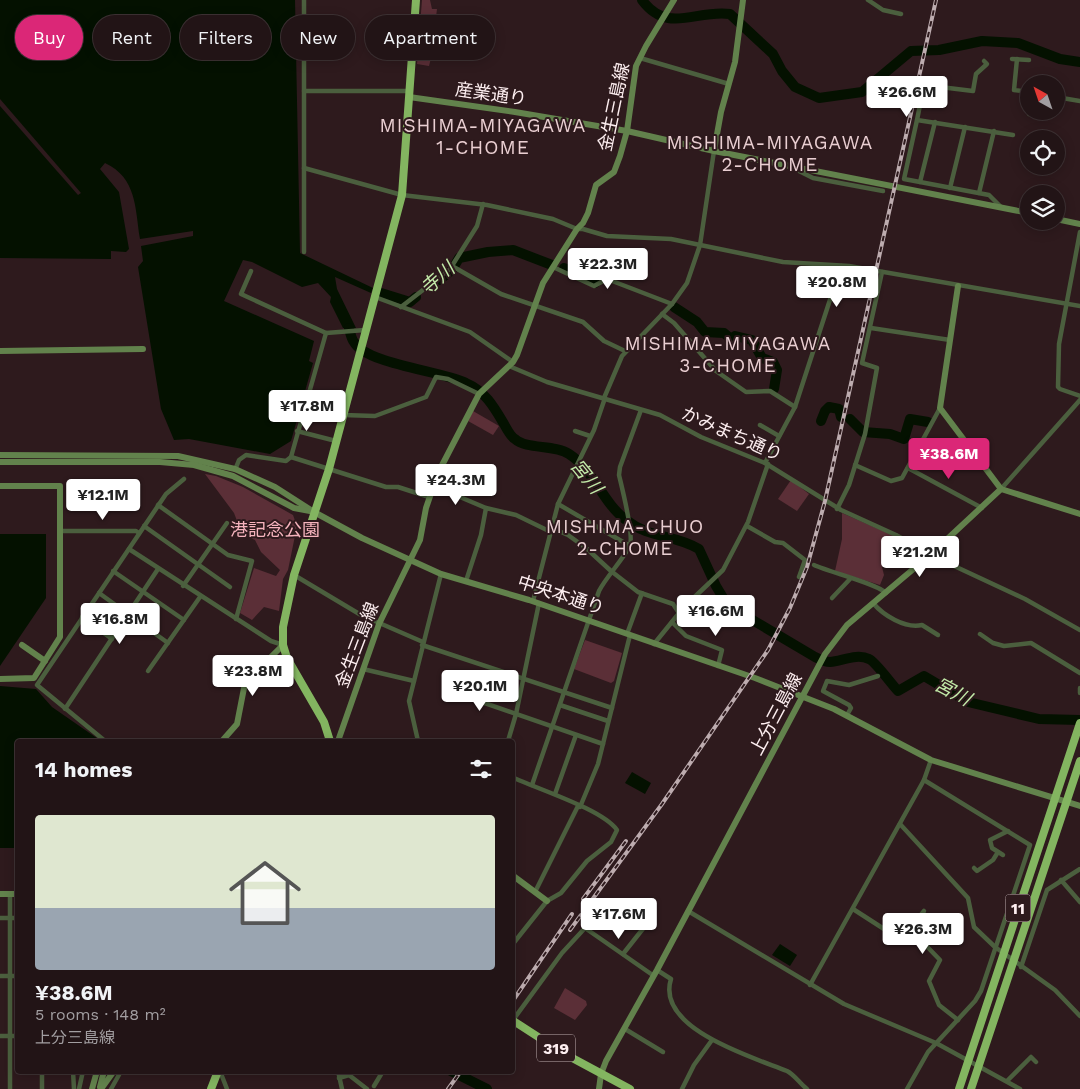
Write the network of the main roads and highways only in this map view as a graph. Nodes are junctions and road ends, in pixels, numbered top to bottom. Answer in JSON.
{"nodes":[{"id":1,"x":416,"y":0,"type":"edge"},
{"id":2,"x":1079,"y":725,"type":"edge"},
{"id":3,"x":329,"y":739,"type":"edge"},
{"id":4,"x":1080,"y":761,"type":"edge"},
{"id":5,"x":515,"y":1021,"type":"edge"},
{"id":6,"x":218,"y":1074,"type":"edge"},
{"id":7,"x":211,"y":1089,"type":"edge"},
{"id":8,"x":630,"y":1089,"type":"edge"},
{"id":9,"x":958,"y":1089,"type":"edge"},
{"id":10,"x":971,"y":1089,"type":"edge"}],
"edges":[{"from":1,"to":3,"type":"highway"},
{"from":2,"to":9,"type":"highway","number":"11"},
{"from":4,"to":10,"type":"highway","number":"11"},
{"from":5,"to":8,"type":"highway","number":"319"},
{"from":6,"to":7,"type":"highway"}]}
